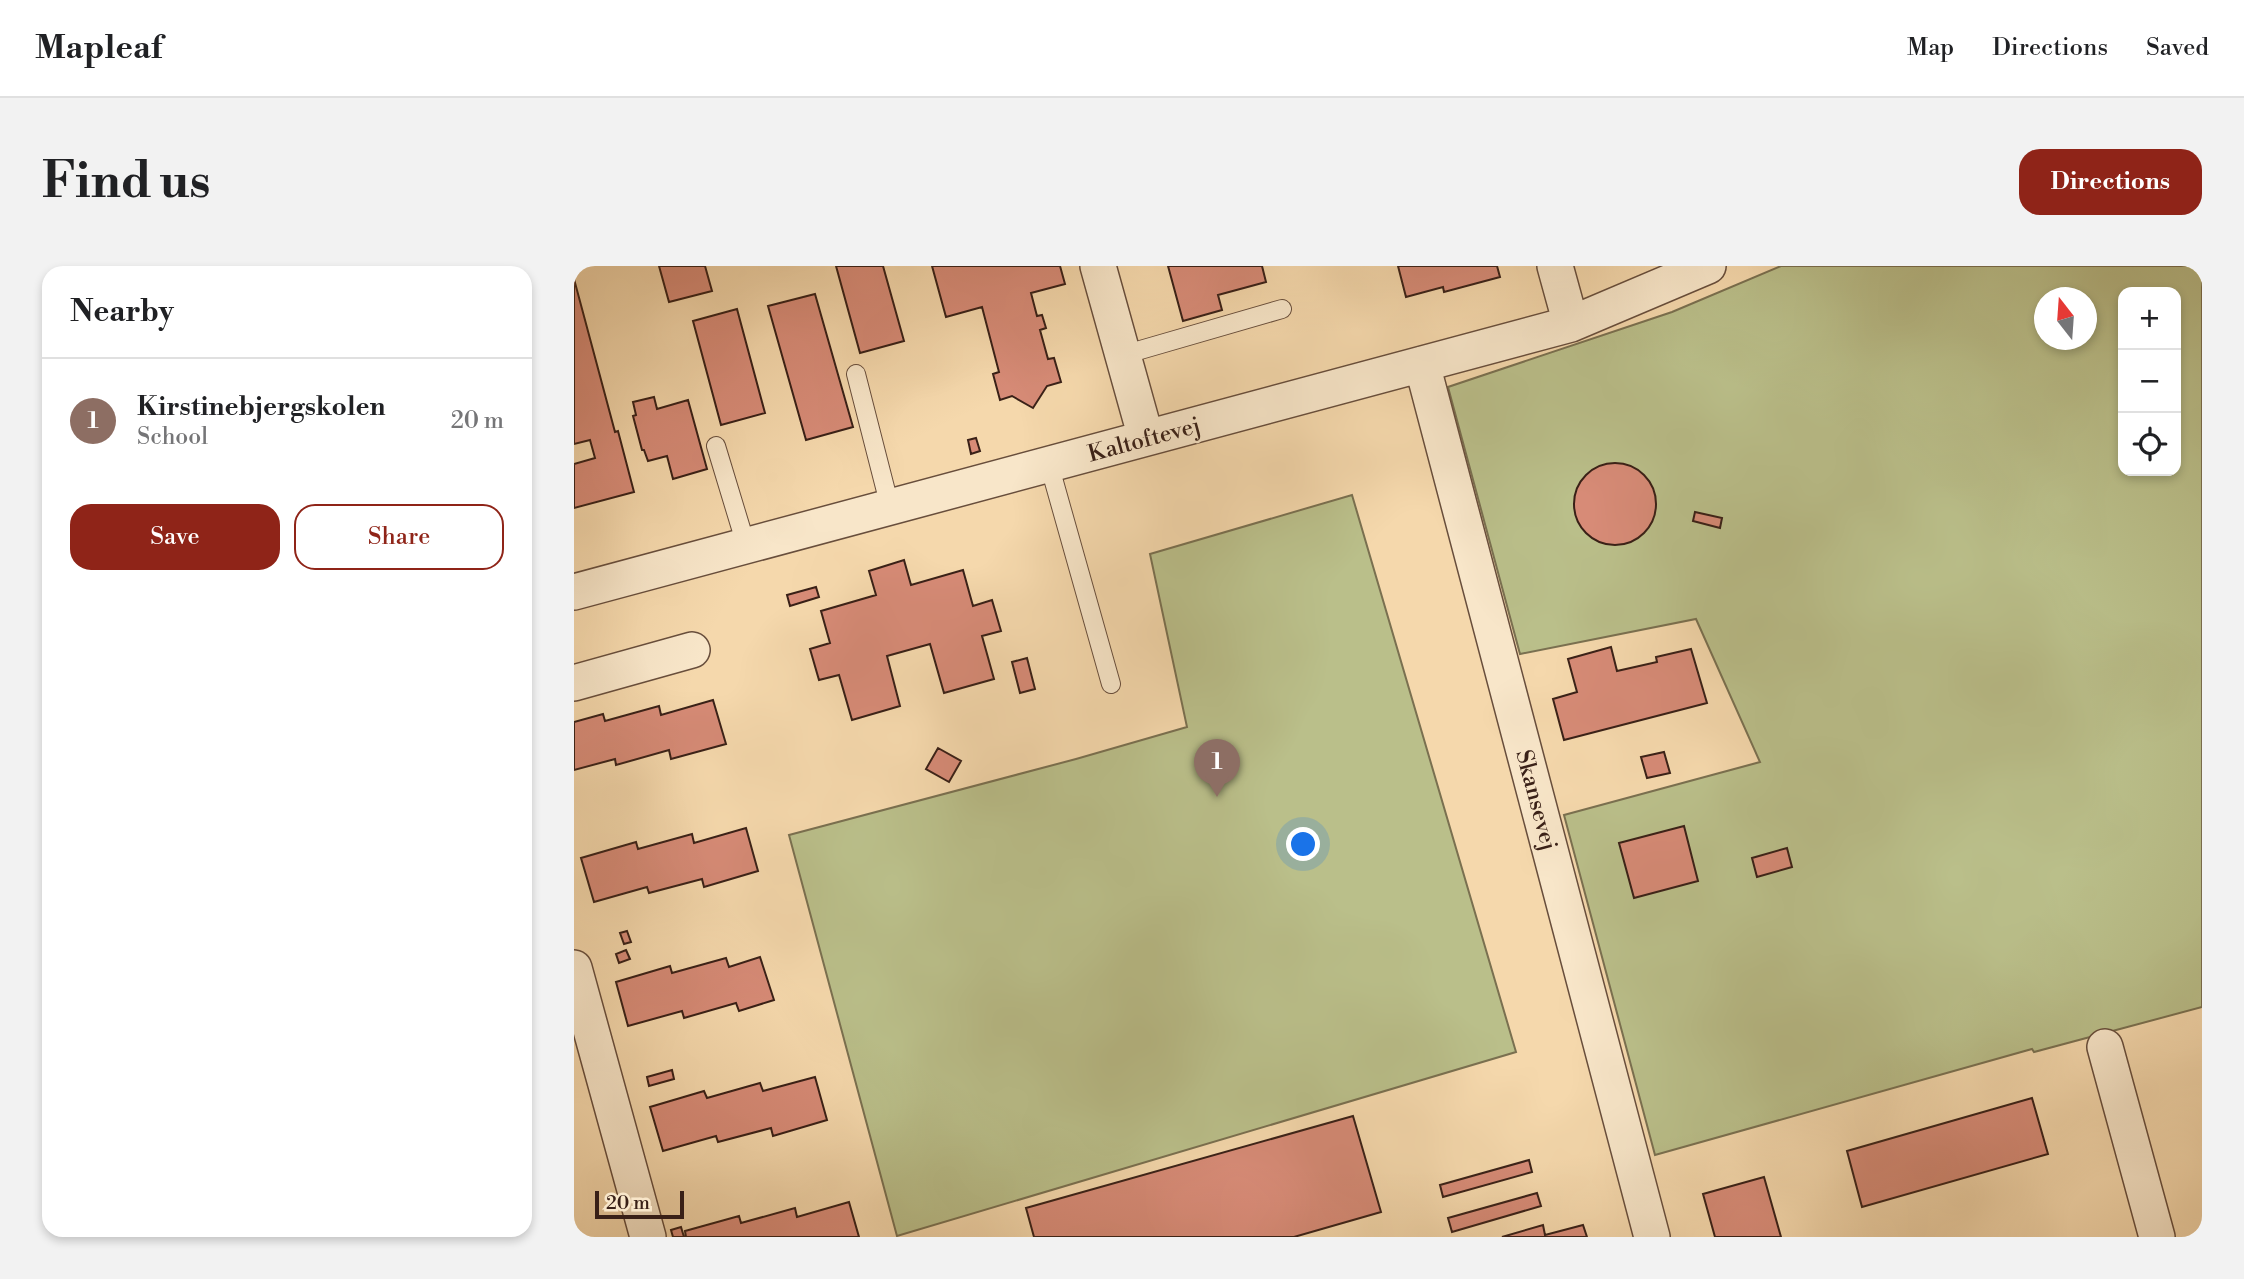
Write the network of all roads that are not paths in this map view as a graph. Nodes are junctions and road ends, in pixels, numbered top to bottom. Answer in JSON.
{"nodes":[{"id":1,"x":1098,"y":266,"type":"edge"},
{"id":2,"x":1555,"y":266,"type":"edge"},
{"id":3,"x":1708,"y":266,"type":"edge"},
{"id":4,"x":1282,"y":309,"type":"dead end"},
{"id":5,"x":1571,"y":324,"type":"junction"},
{"id":6,"x":1123,"y":355,"type":"junction"},
{"id":7,"x":1422,"y":364,"type":"junction"},
{"id":8,"x":856,"y":374,"type":"dead end"},
{"id":9,"x":1146,"y":438,"type":"junction"},
{"id":10,"x":716,"y":446,"type":"dead end"},
{"id":11,"x":1049,"y":464,"type":"junction"},
{"id":12,"x":890,"y":507,"type":"junction"},
{"id":13,"x":746,"y":545,"type":"junction"},
{"id":14,"x":574,"y":592,"type":"edge"},
{"id":15,"x":692,"y":650,"type":"dead end"},
{"id":16,"x":574,"y":683,"type":"edge"},
{"id":17,"x":1111,"y":684,"type":"dead end"},
{"id":18,"x":574,"y":968,"type":"edge"},
{"id":19,"x":2105,"y":1047,"type":"dead end"},
{"id":20,"x":648,"y":1237,"type":"edge"},
{"id":21,"x":1652,"y":1237,"type":"edge"},
{"id":22,"x":2157,"y":1237,"type":"edge"}],
"edges":[{"from":1,"to":6,"type":"street"},
{"from":2,"to":5,"type":"street"},
{"from":3,"to":5,"type":"street","name":"Kaltoftevej"},
{"from":4,"to":6,"type":"lane"},
{"from":5,"to":7,"type":"street","name":"Kaltoftevej"},
{"from":6,"to":9,"type":"street"},
{"from":7,"to":9,"type":"street","name":"Kaltoftevej"},
{"from":7,"to":21,"type":"street","name":"Skansevej"},
{"from":8,"to":12,"type":"lane"},
{"from":9,"to":11,"type":"street","name":"Kaltoftevej"},
{"from":10,"to":13,"type":"lane"},
{"from":11,"to":12,"type":"street","name":"Kaltoftevej"},
{"from":11,"to":17,"type":"lane"},
{"from":12,"to":13,"type":"street","name":"Kaltoftevej"},
{"from":13,"to":14,"type":"street","name":"Kaltoftevej"},
{"from":15,"to":16,"type":"street"},
{"from":18,"to":20,"type":"street"},
{"from":19,"to":22,"type":"street"}]}
